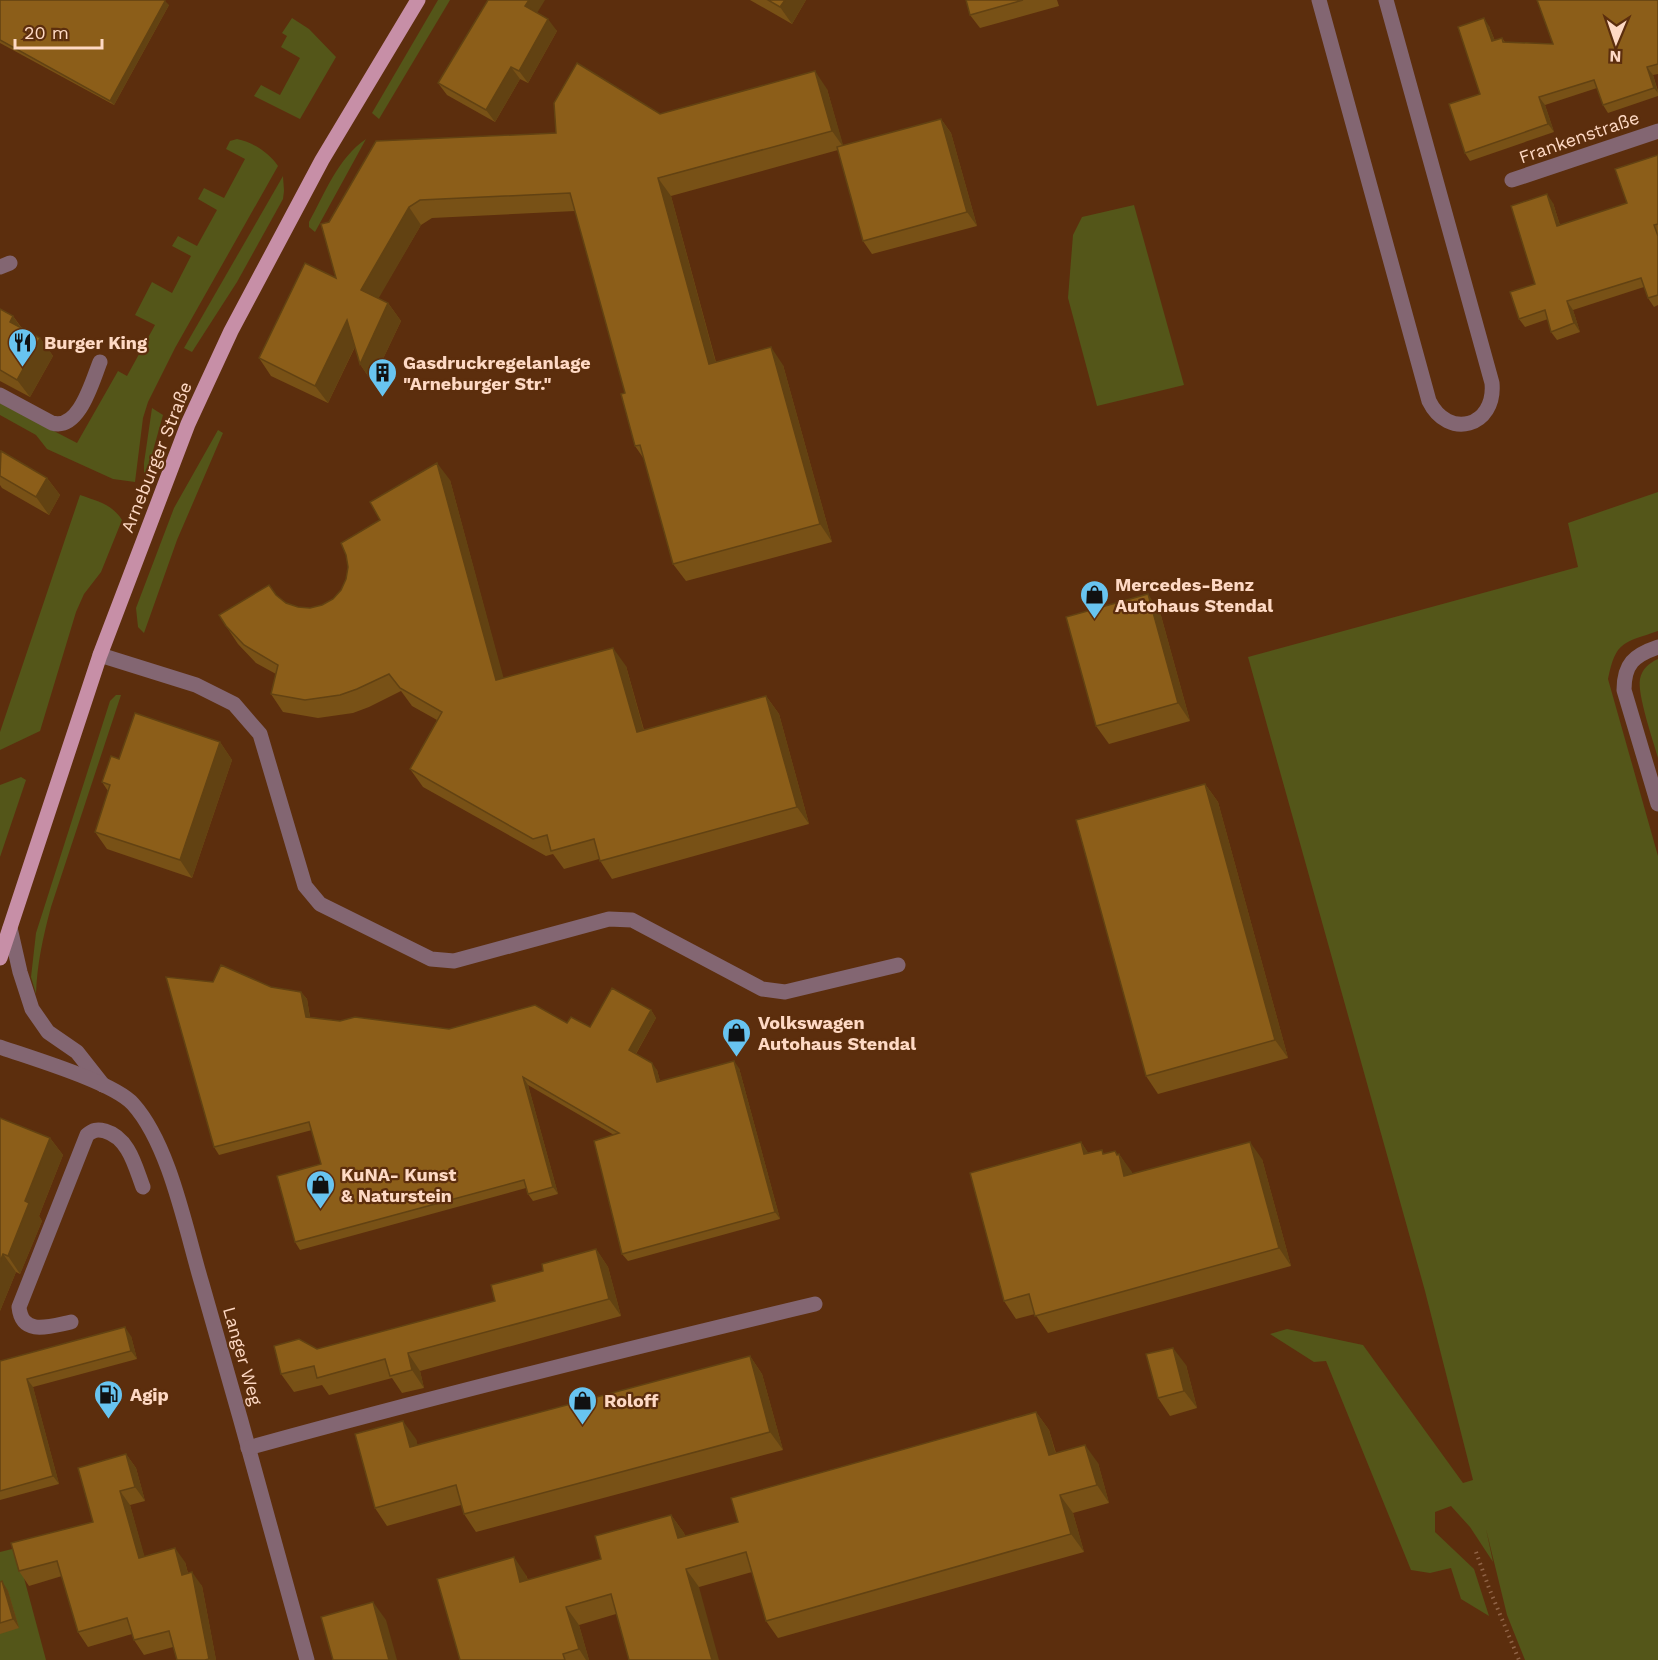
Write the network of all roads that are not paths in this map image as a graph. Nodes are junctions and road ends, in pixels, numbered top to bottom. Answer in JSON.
{"nodes":[{"id":1,"x":418,"y":0,"type":"edge"},
{"id":2,"x":1319,"y":0,"type":"edge"},
{"id":3,"x":1386,"y":0,"type":"edge"},
{"id":4,"x":1658,"y":130,"type":"edge"},
{"id":5,"x":1512,"y":180,"type":"dead end"},
{"id":6,"x":100,"y":362,"type":"dead end"},
{"id":7,"x":0,"y":394,"type":"edge"},
{"id":8,"x":1658,"y":647,"type":"edge"},
{"id":9,"x":100,"y":655,"type":"junction"},
{"id":10,"x":1658,"y":804,"type":"edge"},
{"id":11,"x":10,"y":928,"type":"junction"},
{"id":12,"x":0,"y":958,"type":"edge"},
{"id":13,"x":898,"y":965,"type":"dead end"},
{"id":14,"x":0,"y":1047,"type":"edge"},
{"id":15,"x":103,"y":1085,"type":"junction"},
{"id":16,"x":143,"y":1187,"type":"dead end"},
{"id":17,"x":815,"y":1304,"type":"dead end"},
{"id":18,"x":71,"y":1322,"type":"dead end"},
{"id":19,"x":248,"y":1448,"type":"junction"},
{"id":20,"x":307,"y":1660,"type":"edge"}],
"edges":[{"from":1,"to":9,"type":"main road","name":"Arneburger Straße"},
{"from":2,"to":3,"type":"street"},
{"from":4,"to":5,"type":"street","name":"Frankenstraße"},
{"from":6,"to":7,"type":"street"},
{"from":8,"to":10,"type":"street"},
{"from":9,"to":11,"type":"main road","name":"Arneburger Straße"},
{"from":9,"to":13,"type":"street"},
{"from":11,"to":12,"type":"main road","name":"Arneburger Straße"},
{"from":11,"to":15,"type":"street","name":"Langer Weg"},
{"from":14,"to":15,"type":"street","name":"Langer Weg"},
{"from":15,"to":19,"type":"street","name":"Langer Weg"},
{"from":16,"to":18,"type":"street"},
{"from":17,"to":19,"type":"street"},
{"from":19,"to":20,"type":"street","name":"Langer Weg"}]}
